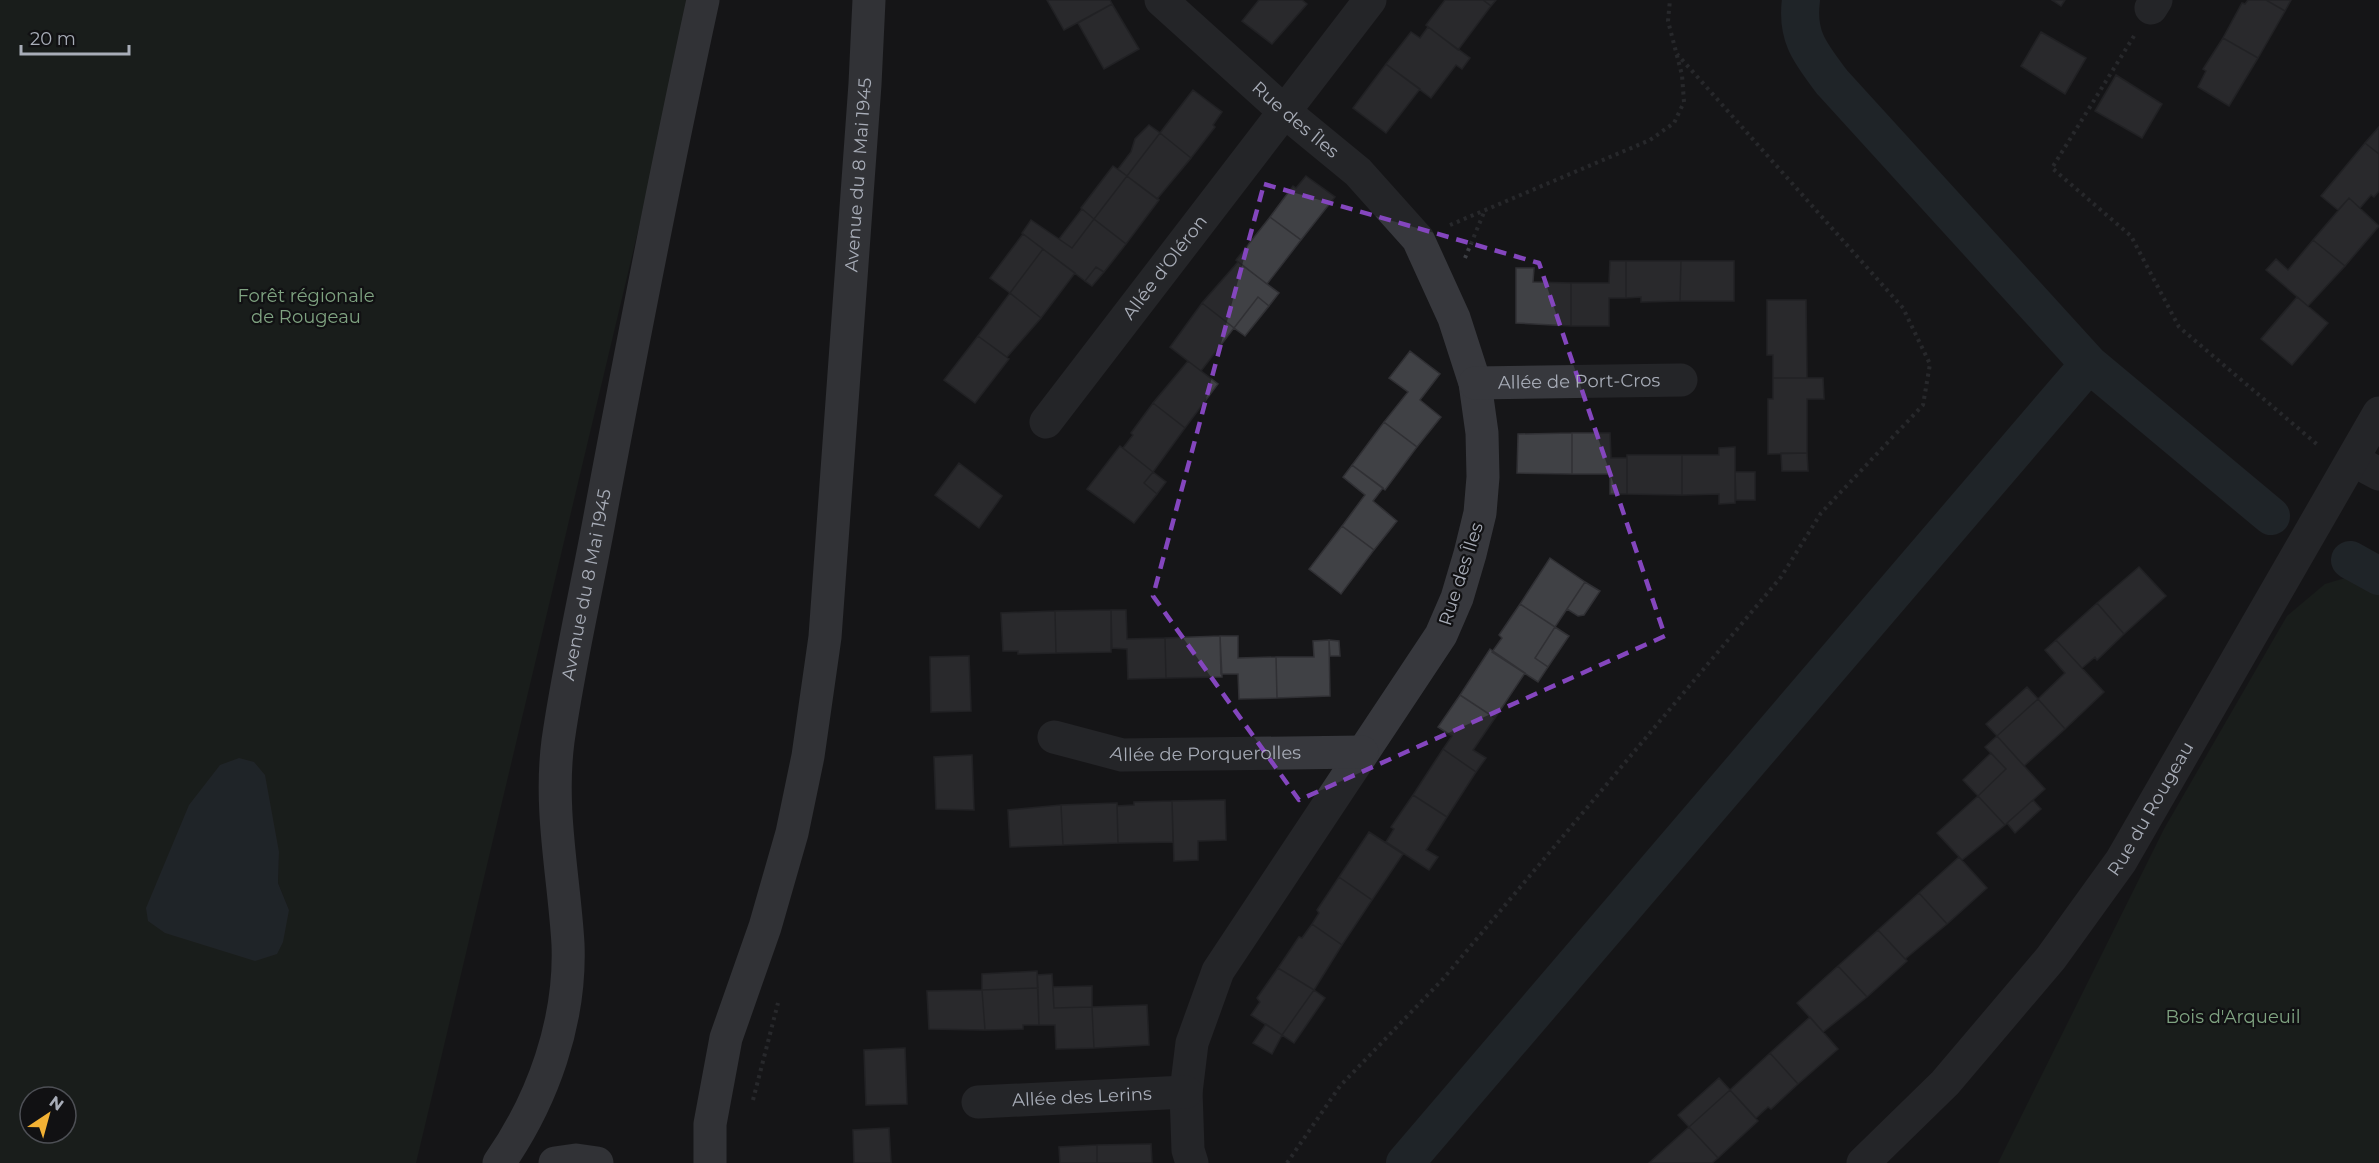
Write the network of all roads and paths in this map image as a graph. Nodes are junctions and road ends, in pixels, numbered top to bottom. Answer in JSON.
{"nodes":[{"id":1,"x":703,"y":0,"type":"edge"},
{"id":2,"x":868,"y":0,"type":"edge"},
{"id":3,"x":1161,"y":0,"type":"edge"},
{"id":4,"x":1370,"y":0,"type":"edge"},
{"id":5,"x":1670,"y":0,"type":"edge"},
{"id":6,"x":2154,"y":4,"type":"edge"},
{"id":7,"x":1677,"y":54,"type":"junction"},
{"id":8,"x":1285,"y":112,"type":"junction"},
{"id":9,"x":1418,"y":239,"type":"junction"},
{"id":10,"x":1681,"y":380,"type":"dead end"},
{"id":11,"x":1475,"y":383,"type":"junction"},
{"id":12,"x":2379,"y":413,"type":"edge"},
{"id":13,"x":1046,"y":422,"type":"dead end"},
{"id":14,"x":2366,"y":467,"type":"edge"},
{"id":15,"x":1054,"y":737,"type":"dead end"},
{"id":16,"x":1362,"y":752,"type":"junction"},
{"id":17,"x":1186,"y":1092,"type":"junction"},
{"id":18,"x":978,"y":1102,"type":"dead end"},
{"id":19,"x":500,"y":1163,"type":"edge"},
{"id":20,"x":555,"y":1163,"type":"edge"},
{"id":21,"x":597,"y":1163,"type":"edge"},
{"id":22,"x":710,"y":1163,"type":"edge"},
{"id":23,"x":1192,"y":1163,"type":"edge"},
{"id":24,"x":1287,"y":1163,"type":"edge"},
{"id":25,"x":1863,"y":1163,"type":"edge"}],
"edges":[{"from":1,"to":19,"type":"main road","name":"Avenue du 8 Mai 1945"},
{"from":2,"to":22,"type":"main road","name":"Avenue du 8 Mai 1945"},
{"from":3,"to":8,"type":"street","name":"Rue des Îles"},
{"from":4,"to":8,"type":"street","name":"Allée d'Oléron"},
{"from":5,"to":7,"type":"path"},
{"from":6,"to":14,"type":"path"},
{"from":7,"to":9,"type":"path"},
{"from":7,"to":24,"type":"path"},
{"from":8,"to":9,"type":"street","name":"Rue des Îles"},
{"from":8,"to":13,"type":"street","name":"Allée d'Oléron"},
{"from":9,"to":11,"type":"street","name":"Rue des Îles"},
{"from":10,"to":11,"type":"street","name":"Allée de Port-Cros"},
{"from":11,"to":16,"type":"street","name":"Rue des Îles"},
{"from":12,"to":14,"type":"street","name":"Rue du Rougeau"},
{"from":14,"to":25,"type":"street","name":"Rue du Rougeau"},
{"from":15,"to":16,"type":"street","name":"Allée de Porquerolles"},
{"from":16,"to":17,"type":"street","name":"Rue des Îles"},
{"from":17,"to":18,"type":"street","name":"Allée des Lerins"},
{"from":17,"to":23,"type":"street","name":"Rue des Îles"},
{"from":20,"to":21,"type":"main road"}]}
